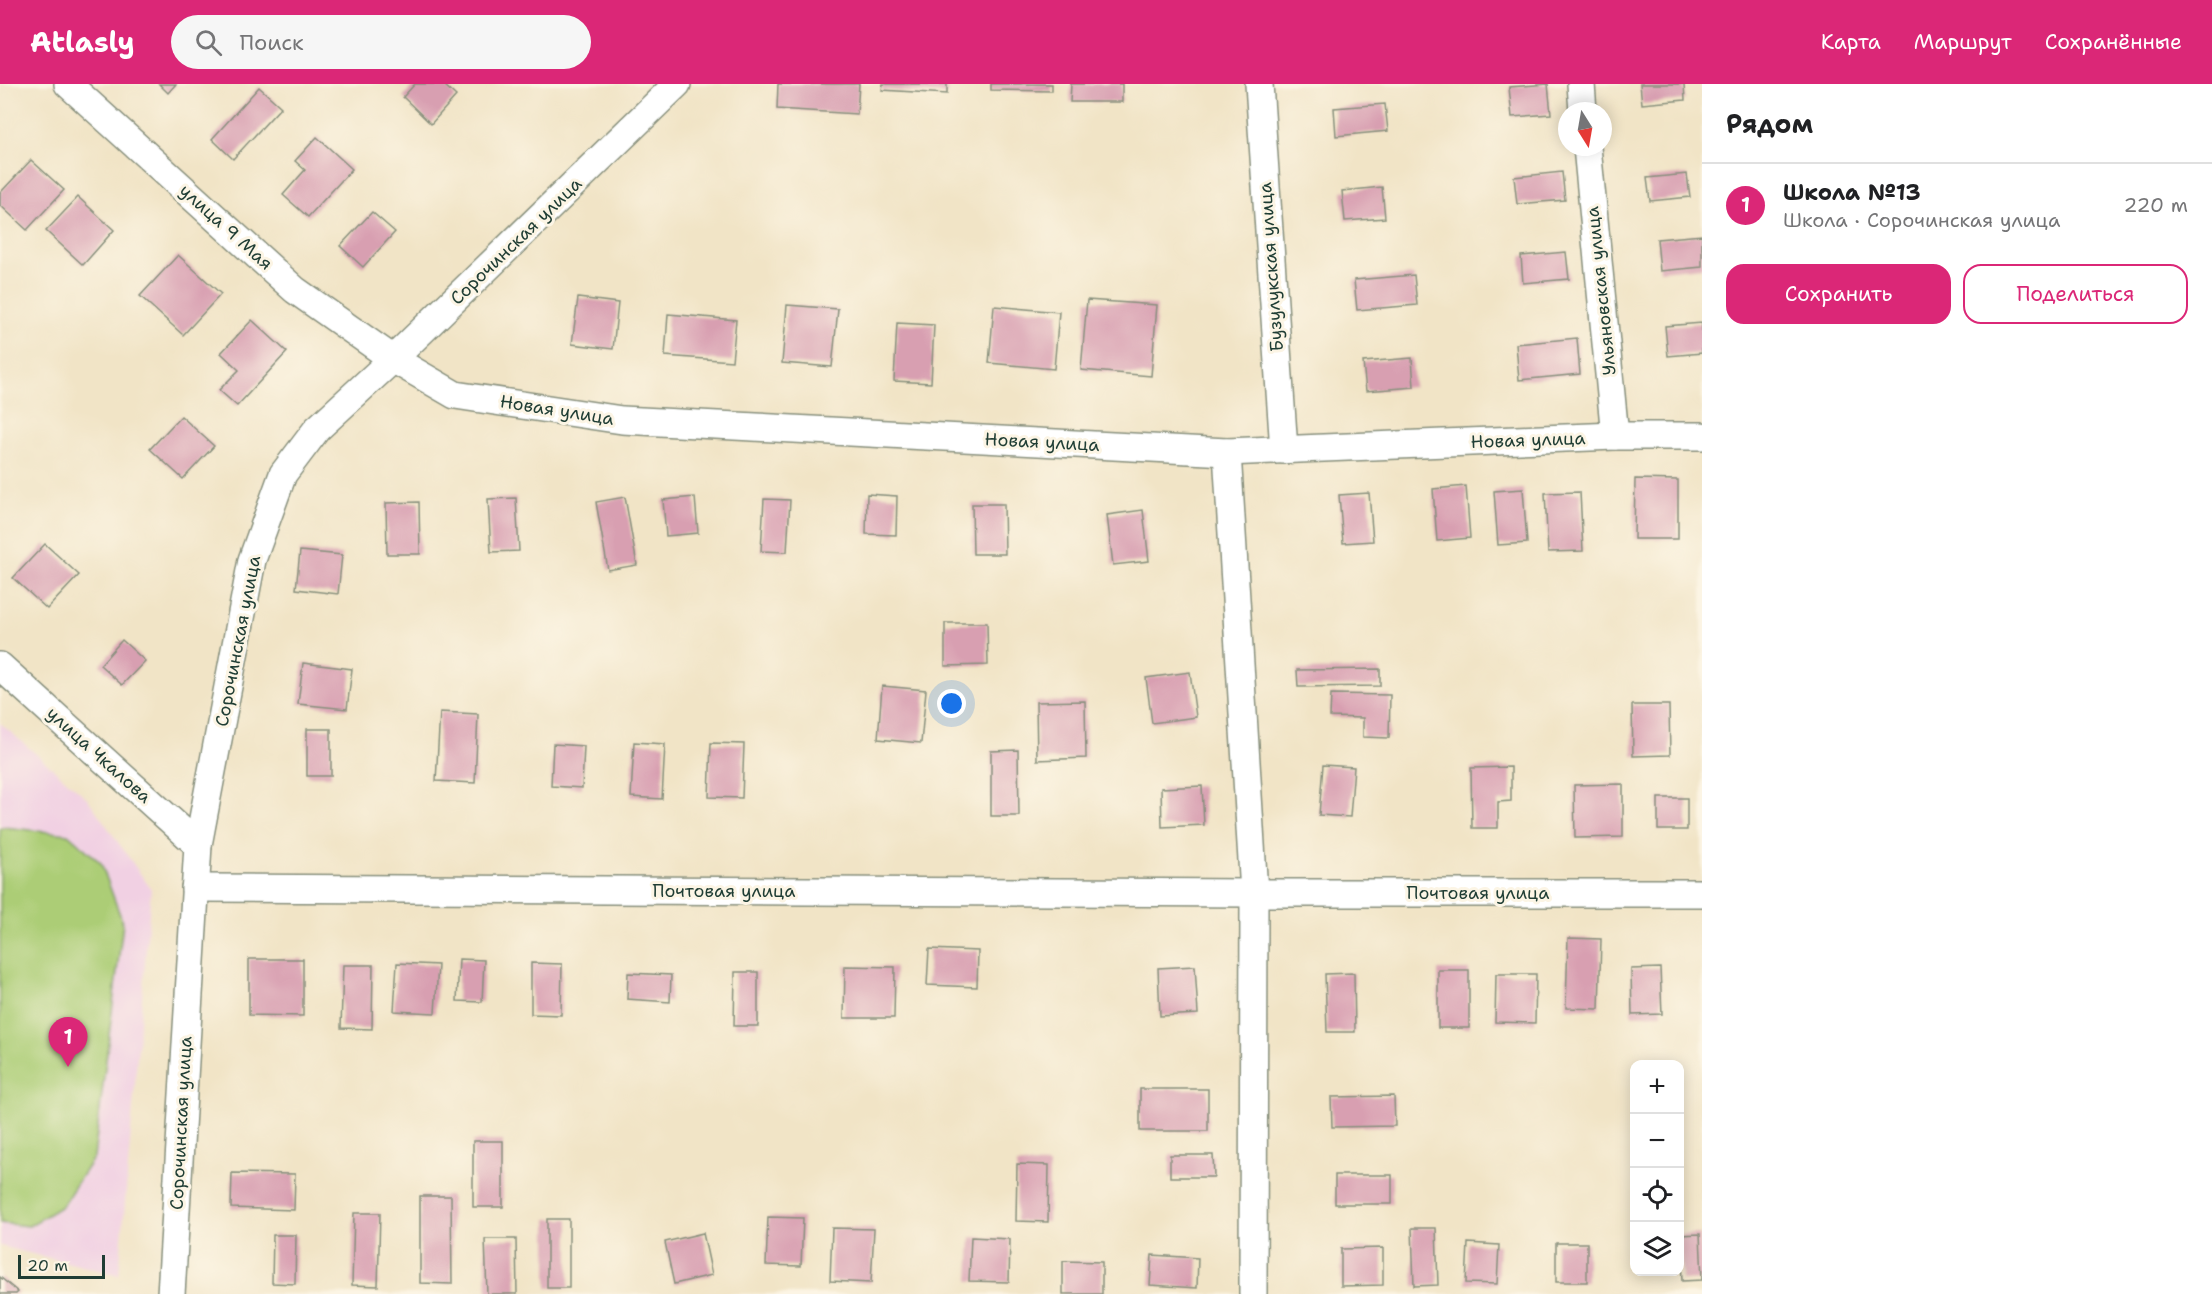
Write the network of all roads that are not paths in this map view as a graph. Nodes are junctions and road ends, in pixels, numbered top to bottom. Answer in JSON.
{"nodes":[{"id":1,"x":68,"y":84,"type":"edge"},
{"id":2,"x":677,"y":84,"type":"edge"},
{"id":3,"x":1259,"y":84,"type":"edge"},
{"id":4,"x":1581,"y":84,"type":"edge"},
{"id":5,"x":1582,"y":102,"type":"edge"},
{"id":6,"x":1588,"y":156,"type":"edge"},
{"id":7,"x":393,"y":359,"type":"junction"},
{"id":8,"x":1615,"y":436,"type":"junction"},
{"id":9,"x":1702,"y":436,"type":"edge"},
{"id":10,"x":1284,"y":450,"type":"junction"},
{"id":11,"x":1227,"y":452,"type":"junction"},
{"id":12,"x":0,"y":666,"type":"edge"},
{"id":13,"x":198,"y":845,"type":"junction"},
{"id":14,"x":195,"y":888,"type":"junction"},
{"id":15,"x":1254,"y":893,"type":"junction"},
{"id":16,"x":1702,"y":893,"type":"edge"},
{"id":17,"x":171,"y":1294,"type":"edge"},
{"id":18,"x":1253,"y":1294,"type":"edge"}],
"edges":[{"from":1,"to":7,"type":"street","name":"улица 9 Мая"},
{"from":2,"to":7,"type":"street","name":"Сорочинская улица"},
{"from":3,"to":10,"type":"street","name":"Бузулукская улица"},
{"from":4,"to":5,"type":"street"},
{"from":6,"to":8,"type":"street","name":"Ульяновская улица"},
{"from":7,"to":11,"type":"street","name":"Новая улица"},
{"from":7,"to":13,"type":"street","name":"Сорочинская улица"},
{"from":8,"to":9,"type":"street","name":"Новая улица"},
{"from":8,"to":10,"type":"street","name":"Новая улица"},
{"from":10,"to":11,"type":"street","name":"Новая улица"},
{"from":11,"to":15,"type":"street"},
{"from":12,"to":13,"type":"street","name":"улица Чкалова"},
{"from":13,"to":14,"type":"street","name":"Сорочинская улица"},
{"from":14,"to":15,"type":"street","name":"Почтовая улица"},
{"from":14,"to":17,"type":"street","name":"Сорочинская улица"},
{"from":15,"to":16,"type":"street","name":"Почтовая улица"},
{"from":15,"to":18,"type":"street"}]}
